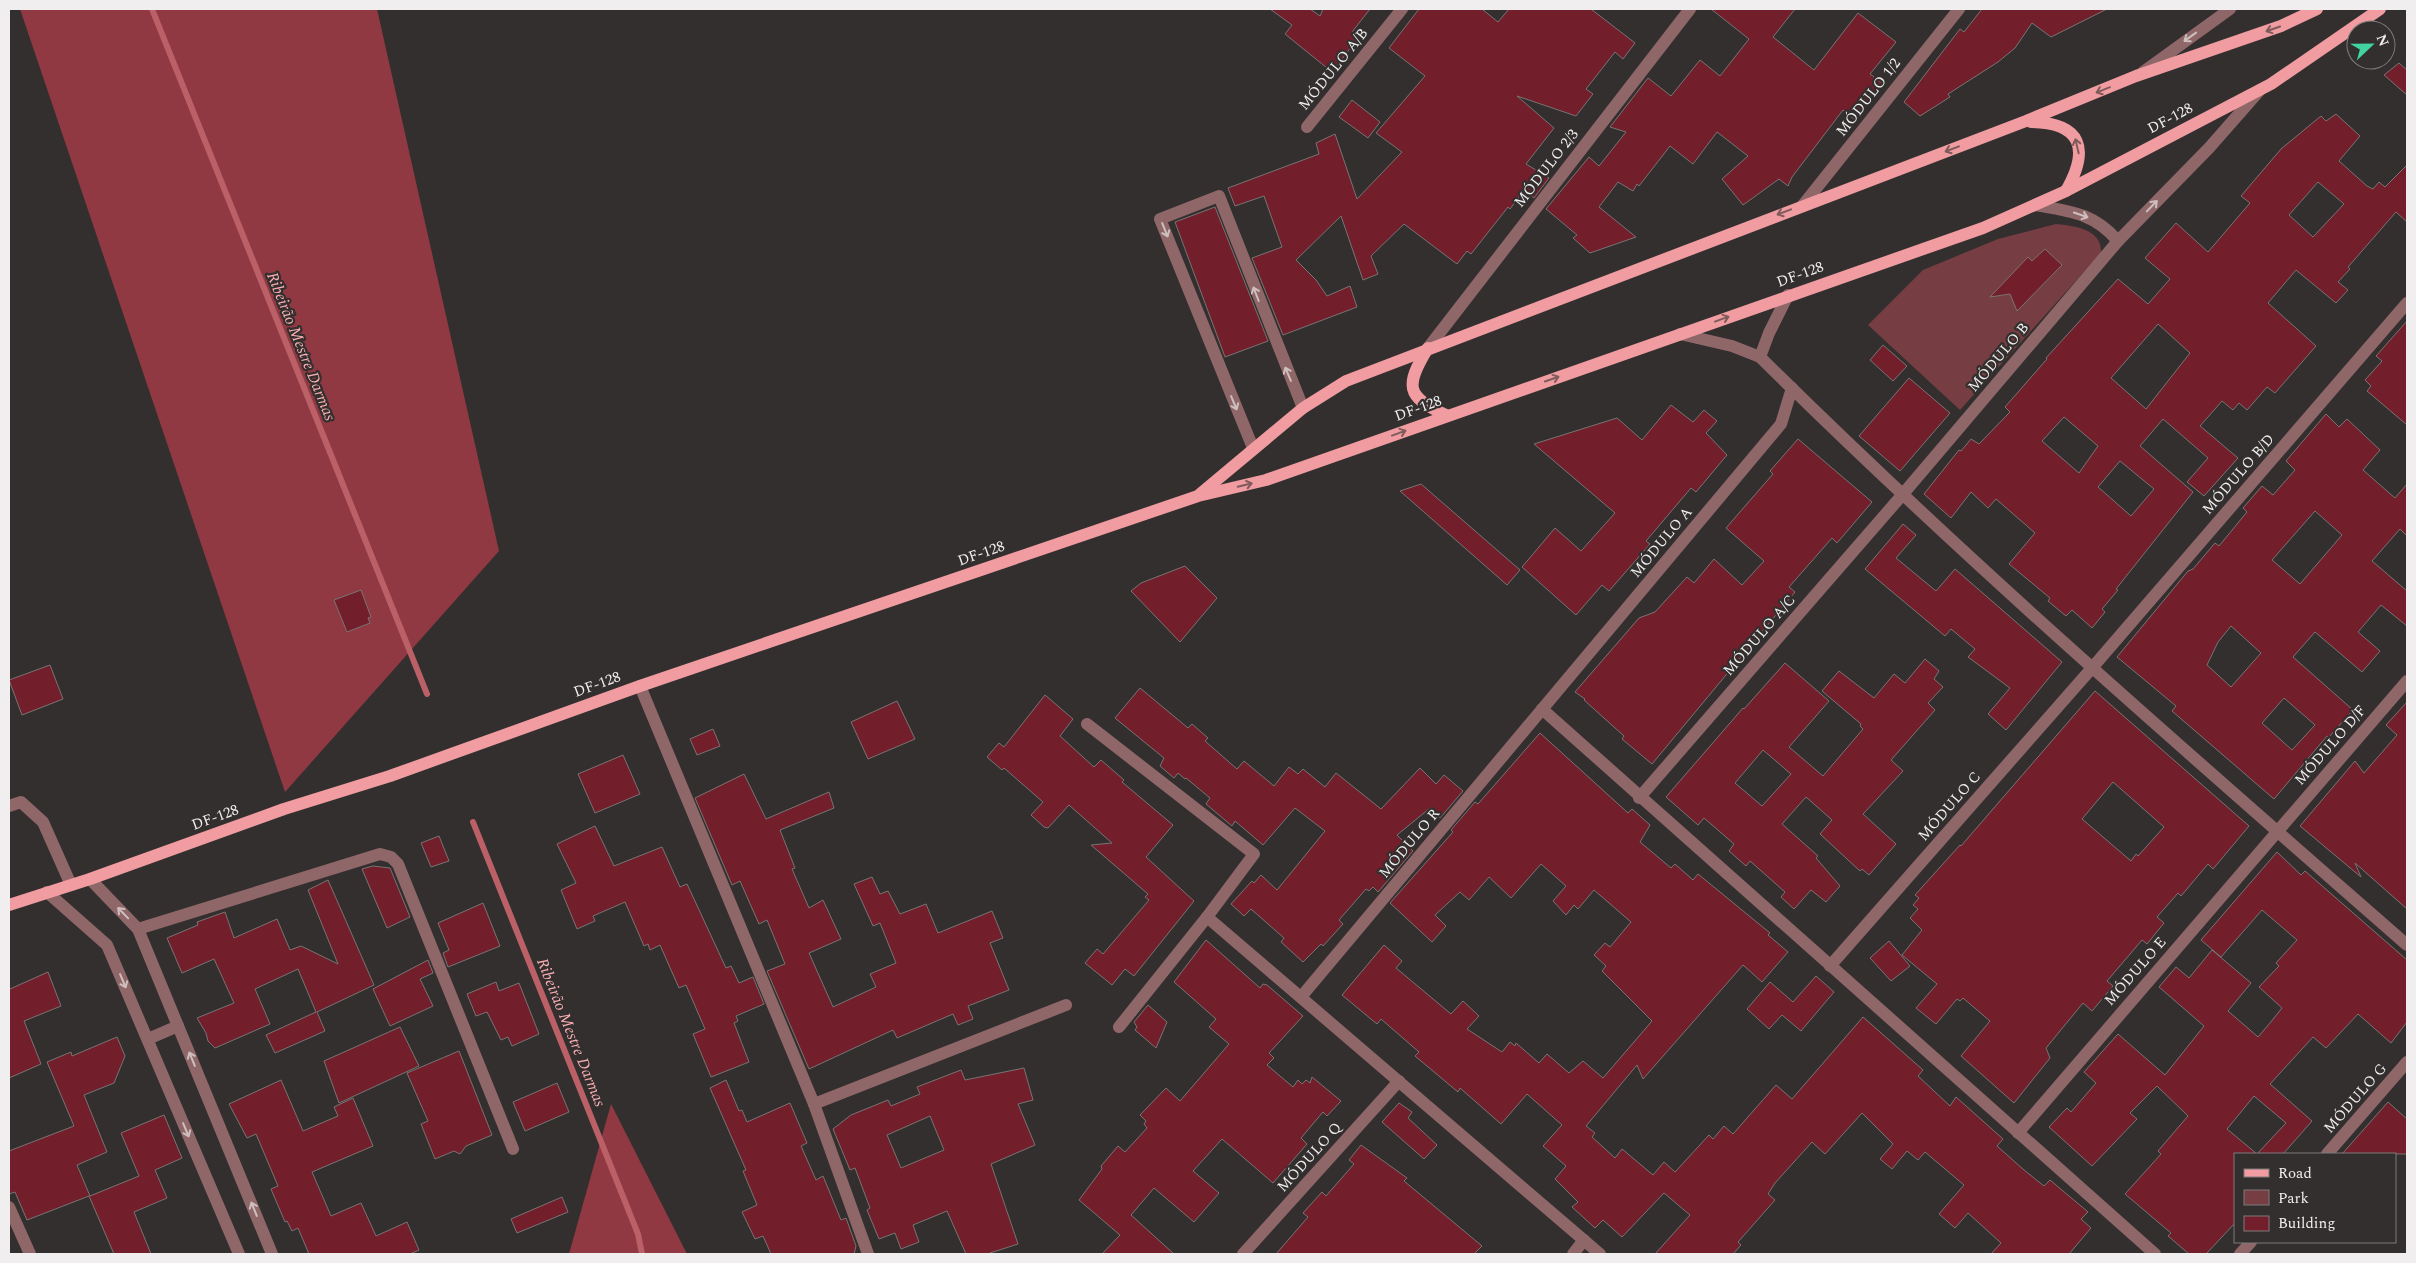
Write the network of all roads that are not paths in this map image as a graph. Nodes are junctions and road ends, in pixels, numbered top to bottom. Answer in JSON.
{"nodes":[{"id":1,"x":1402,"y":9,"type":"edge"},
{"id":2,"x":1690,"y":9,"type":"edge"},
{"id":3,"x":1959,"y":9,"type":"edge"},
{"id":4,"x":2230,"y":9,"type":"edge"},
{"id":5,"x":2317,"y":9,"type":"edge"},
{"id":6,"x":2380,"y":9,"type":"edge"},
{"id":7,"x":2136,"y":76,"type":"junction"},
{"id":8,"x":2262,"y":88,"type":"junction"},
{"id":9,"x":2026,"y":122,"type":"junction"},
{"id":10,"x":1306,"y":127,"type":"dead end"},
{"id":11,"x":2066,"y":192,"type":"junction"},
{"id":12,"x":1803,"y":205,"type":"junction"},
{"id":13,"x":2035,"y":205,"type":"junction"},
{"id":14,"x":2118,"y":241,"type":"junction"},
{"id":15,"x":1788,"y":295,"type":"junction"},
{"id":16,"x":2407,"y":303,"type":"edge"},
{"id":17,"x":1680,"y":334,"type":"junction"},
{"id":18,"x":1428,"y":348,"type":"junction"},
{"id":19,"x":1760,"y":357,"type":"junction"},
{"id":20,"x":1792,"y":388,"type":"junction"},
{"id":21,"x":1303,"y":408,"type":"junction"},
{"id":22,"x":1446,"y":415,"type":"junction"},
{"id":23,"x":1253,"y":448,"type":"junction"},
{"id":24,"x":1903,"y":494,"type":"junction"},
{"id":25,"x":1198,"y":496,"type":"junction"},
{"id":26,"x":2092,"y":668,"type":"junction"},
{"id":27,"x":2407,"y":681,"type":"edge"},
{"id":28,"x":640,"y":686,"type":"junction"},
{"id":29,"x":1542,"y":709,"type":"junction"},
{"id":30,"x":1086,"y":724,"type":"dead end"},
{"id":31,"x":1639,"y":798,"type":"junction"},
{"id":32,"x":9,"y":806,"type":"edge"},
{"id":33,"x":2277,"y":831,"type":"junction"},
{"id":34,"x":90,"y":879,"type":"junction"},
{"id":35,"x":71,"y":885,"type":"junction"},
{"id":36,"x":47,"y":892,"type":"junction"},
{"id":37,"x":9,"y":905,"type":"edge"},
{"id":38,"x":1207,"y":917,"type":"junction"},
{"id":39,"x":138,"y":929,"type":"junction"},
{"id":40,"x":2407,"y":944,"type":"edge"},
{"id":41,"x":1830,"y":966,"type":"junction"},
{"id":42,"x":1302,"y":997,"type":"junction"},
{"id":43,"x":1066,"y":1005,"type":"dead end"},
{"id":44,"x":178,"y":1026,"type":"junction"},
{"id":45,"x":1119,"y":1027,"type":"dead end"},
{"id":46,"x":148,"y":1039,"type":"junction"},
{"id":47,"x":2407,"y":1062,"type":"edge"},
{"id":48,"x":1399,"y":1081,"type":"junction"},
{"id":49,"x":814,"y":1104,"type":"junction"},
{"id":50,"x":2018,"y":1133,"type":"junction"},
{"id":51,"x":513,"y":1149,"type":"dead end"},
{"id":52,"x":2328,"y":1153,"type":"edge"},
{"id":53,"x":9,"y":1207,"type":"edge"},
{"id":54,"x":1584,"y":1240,"type":"junction"},
{"id":55,"x":2249,"y":1243,"type":"edge"},
{"id":56,"x":30,"y":1254,"type":"edge"},
{"id":57,"x":240,"y":1254,"type":"edge"},
{"id":58,"x":272,"y":1254,"type":"edge"},
{"id":59,"x":868,"y":1254,"type":"edge"},
{"id":60,"x":1243,"y":1254,"type":"edge"},
{"id":61,"x":1573,"y":1254,"type":"edge"},
{"id":62,"x":1600,"y":1254,"type":"edge"},
{"id":63,"x":2155,"y":1254,"type":"edge"},
{"id":64,"x":2240,"y":1254,"type":"edge"}],
"edges":[{"from":1,"to":10,"type":"street","name":"MÓDULO A/B"},
{"from":2,"to":18,"type":"street","name":"MÓDULO 2/3"},
{"from":3,"to":12,"type":"street","name":"MÓDULO 1/2"},
{"from":4,"to":7,"type":"street","one_way":true},
{"from":5,"to":7,"type":"main road","name":"DF-128","number":"DF-128","one_way":true},
{"from":6,"to":8,"type":"main road","name":"DF-128","number":"DF-128"},
{"from":7,"to":9,"type":"main road","name":"DF-128","number":"DF-128","one_way":true},
{"from":8,"to":11,"type":"main road","name":"DF-128","number":"DF-128"},
{"from":14,"to":8,"type":"street","name":"MÓDULO B","one_way":true},
{"from":11,"to":9,"type":"main road","one_way":true},
{"from":9,"to":12,"type":"main road","name":"DF-128","number":"DF-128","one_way":true},
{"from":11,"to":13,"type":"main road","name":"DF-128","number":"DF-128"},
{"from":12,"to":18,"type":"main road","name":"DF-128","number":"DF-128","one_way":true},
{"from":13,"to":14,"type":"street","one_way":true},
{"from":13,"to":15,"type":"main road","name":"DF-128","number":"DF-128"},
{"from":14,"to":24,"type":"street","name":"MÓDULO B"},
{"from":17,"to":15,"type":"main road","name":"DF-128","number":"DF-128","one_way":true},
{"from":15,"to":19,"type":"street"},
{"from":16,"to":26,"type":"street","name":"MÓDULO B/D"},
{"from":17,"to":19,"type":"street"},
{"from":22,"to":17,"type":"main road","name":"DF-128","number":"DF-128","one_way":true},
{"from":18,"to":21,"type":"main road","name":"DF-128","number":"DF-128"},
{"from":18,"to":22,"type":"main road"},
{"from":19,"to":20,"type":"street"},
{"from":20,"to":24,"type":"street"},
{"from":20,"to":29,"type":"street","name":"MÓDULO A"},
{"from":21,"to":23,"type":"main road","name":"DF-128","number":"DF-128"},
{"from":21,"to":23,"type":"street","one_way":true},
{"from":25,"to":22,"type":"main road","name":"DF-128","number":"DF-128","one_way":true},
{"from":23,"to":25,"type":"main road","name":"DF-128","number":"DF-128"},
{"from":24,"to":26,"type":"street"},
{"from":24,"to":31,"type":"street","name":"MÓDULO A/C"},
{"from":25,"to":28,"type":"main road","name":"DF-128","number":"DF-128"},
{"from":26,"to":33,"type":"street"},
{"from":26,"to":41,"type":"street","name":"MÓDULO C"},
{"from":27,"to":33,"type":"street","name":"MÓDULO D/F"},
{"from":28,"to":34,"type":"main road","name":"DF-128","number":"DF-128"},
{"from":28,"to":49,"type":"street"},
{"from":29,"to":31,"type":"street"},
{"from":29,"to":42,"type":"street","name":"MÓDULO R"},
{"from":30,"to":38,"type":"street"},
{"from":31,"to":41,"type":"street"},
{"from":32,"to":35,"type":"street"},
{"from":33,"to":40,"type":"street"},
{"from":33,"to":50,"type":"street","name":"MÓDULO E"},
{"from":34,"to":35,"type":"main road","name":"DF-128","number":"DF-128"},
{"from":39,"to":34,"type":"street","one_way":true},
{"from":35,"to":36,"type":"main road","name":"DF-128","number":"DF-128"},
{"from":36,"to":37,"type":"main road","name":"DF-128","number":"DF-128"},
{"from":36,"to":46,"type":"street","one_way":true},
{"from":38,"to":42,"type":"street"},
{"from":38,"to":45,"type":"street"},
{"from":39,"to":44,"type":"street"},
{"from":39,"to":51,"type":"street"},
{"from":41,"to":50,"type":"street"},
{"from":42,"to":48,"type":"street"},
{"from":43,"to":49,"type":"street"},
{"from":44,"to":46,"type":"street"},
{"from":58,"to":44,"type":"street","one_way":true},
{"from":46,"to":57,"type":"street","one_way":true},
{"from":47,"to":52,"type":"street","name":"MÓDULO G"},
{"from":48,"to":54,"type":"street"},
{"from":48,"to":60,"type":"street","name":"MÓDULO Q"},
{"from":49,"to":59,"type":"street"},
{"from":50,"to":63,"type":"street"},
{"from":53,"to":56,"type":"street"},
{"from":54,"to":61,"type":"street"},
{"from":54,"to":62,"type":"street"},
{"from":55,"to":64,"type":"street"}]}
